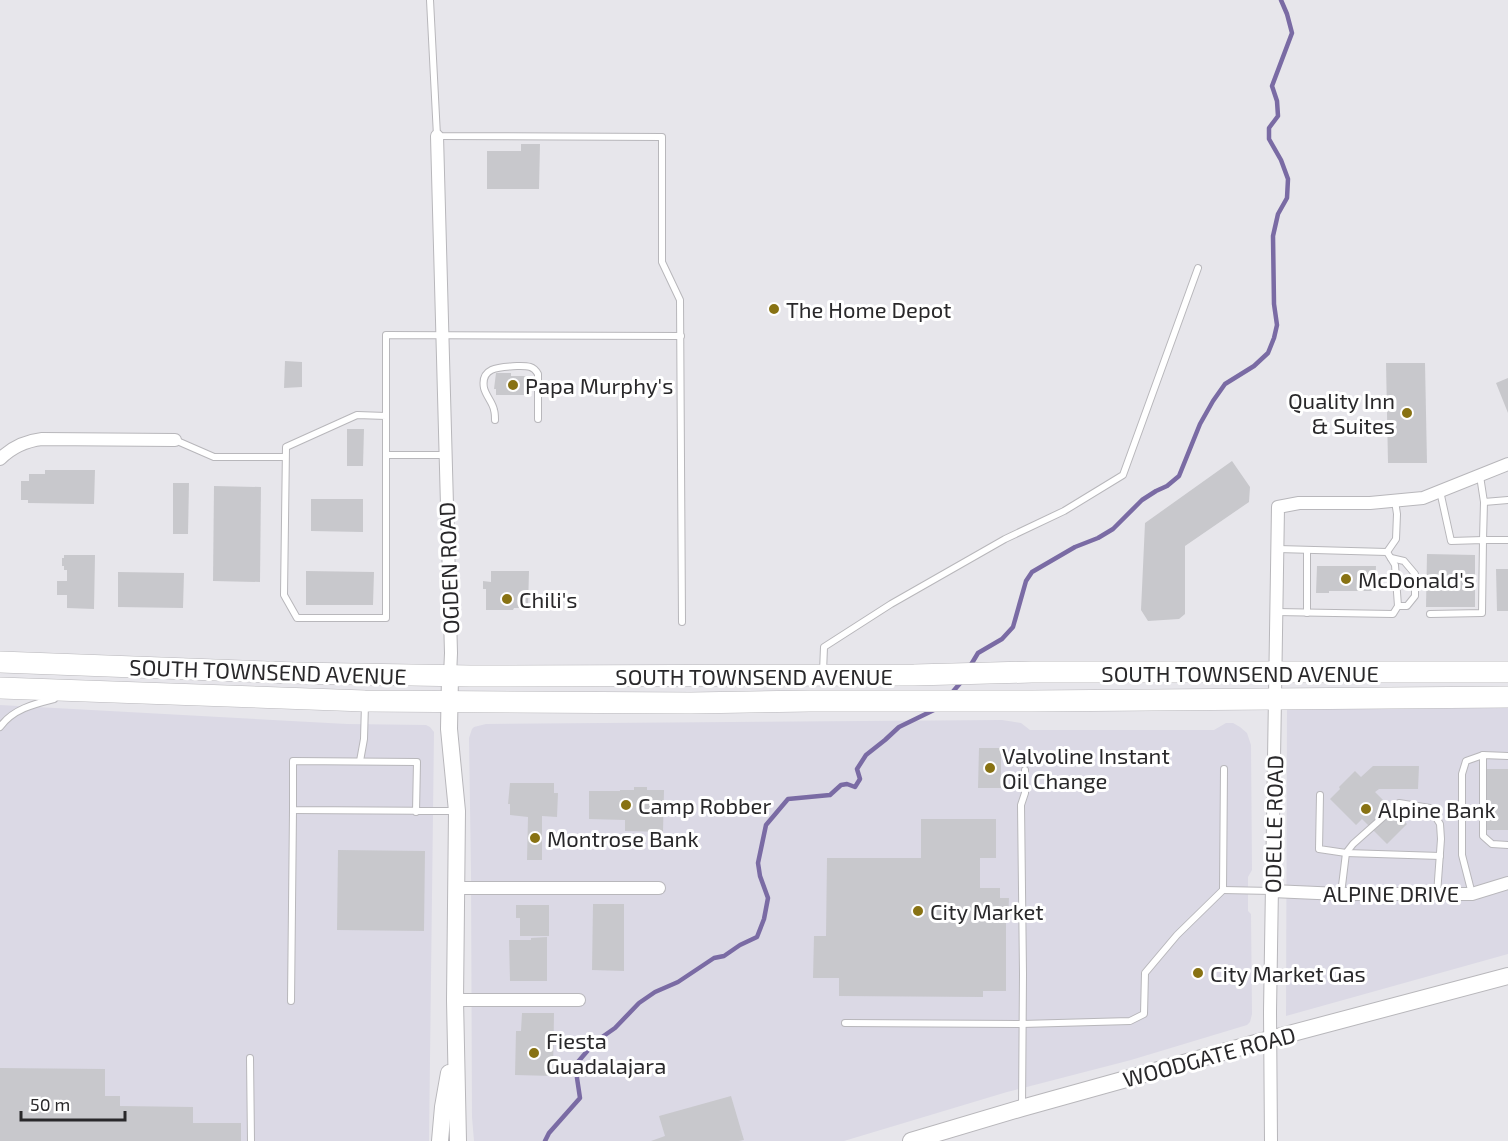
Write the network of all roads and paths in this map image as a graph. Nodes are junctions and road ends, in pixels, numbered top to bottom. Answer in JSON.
{"nodes":[{"id":1,"x":430,"y":0,"type":"edge"},
{"id":2,"x":437,"y":136,"type":"junction"},
{"id":3,"x":1198,"y":268,"type":"dead end"},
{"id":4,"x":442,"y":335,"type":"junction"},
{"id":5,"x":681,"y":336,"type":"junction"},
{"id":6,"x":386,"y":416,"type":"junction"},
{"id":7,"x":538,"y":419,"type":"dead end"},
{"id":8,"x":495,"y":420,"type":"dead end"},
{"id":9,"x":175,"y":440,"type":"joint"},
{"id":10,"x":386,"y":455,"type":"junction"},
{"id":11,"x":445,"y":455,"type":"junction"},
{"id":12,"x":285,"y":457,"type":"junction"},
{"id":13,"x":0,"y":459,"type":"edge"},
{"id":14,"x":1508,"y":464,"type":"edge"},
{"id":15,"x":1480,"y":476,"type":"junction"},
{"id":16,"x":1440,"y":491,"type":"junction"},
{"id":17,"x":1508,"y":500,"type":"edge"},
{"id":18,"x":1395,"y":501,"type":"junction"},
{"id":19,"x":1484,"y":502,"type":"junction"},
{"id":20,"x":1483,"y":540,"type":"junction"},
{"id":21,"x":1508,"y":540,"type":"edge"},
{"id":22,"x":1277,"y":549,"type":"junction"},
{"id":23,"x":1307,"y":550,"type":"junction"},
{"id":24,"x":1389,"y":555,"type":"junction"},
{"id":25,"x":1398,"y":606,"type":"junction"},
{"id":26,"x":1276,"y":612,"type":"junction"},
{"id":27,"x":1307,"y":613,"type":"junction"},
{"id":28,"x":1430,"y":614,"type":"dead end"},
{"id":29,"x":682,"y":622,"type":"dead end"},
{"id":30,"x":0,"y":662,"type":"edge"},
{"id":31,"x":1508,"y":672,"type":"edge"},
{"id":32,"x":1275,"y":673,"type":"junction"},
{"id":33,"x":823,"y":675,"type":"junction"},
{"id":34,"x":450,"y":676,"type":"junction"},
{"id":35,"x":0,"y":688,"type":"edge"},
{"id":36,"x":78,"y":692,"type":"junction"},
{"id":37,"x":1508,"y":697,"type":"edge"},
{"id":38,"x":1275,"y":700,"type":"junction"},
{"id":39,"x":365,"y":701,"type":"junction"},
{"id":40,"x":450,"y":701,"type":"junction"},
{"id":41,"x":0,"y":727,"type":"edge"},
{"id":42,"x":1483,"y":755,"type":"junction"},
{"id":43,"x":1508,"y":756,"type":"edge"},
{"id":44,"x":360,"y":761,"type":"junction"},
{"id":45,"x":1224,"y":769,"type":"dead end"},
{"id":46,"x":1025,"y":770,"type":"dead end"},
{"id":47,"x":1320,"y":795,"type":"dead end"},
{"id":48,"x":293,"y":810,"type":"junction"},
{"id":49,"x":457,"y":811,"type":"junction"},
{"id":50,"x":416,"y":812,"type":"junction"},
{"id":51,"x":1508,"y":844,"type":"edge"},
{"id":52,"x":1346,"y":853,"type":"junction"},
{"id":53,"x":1440,"y":856,"type":"junction"},
{"id":54,"x":1508,"y":883,"type":"edge"},
{"id":55,"x":456,"y":888,"type":"junction"},
{"id":56,"x":660,"y":888,"type":"dead end"},
{"id":57,"x":1223,"y":890,"type":"junction"},
{"id":58,"x":1272,"y":891,"type":"junction"},
{"id":59,"x":1340,"y":894,"type":"junction"},
{"id":60,"x":1437,"y":894,"type":"junction"},
{"id":61,"x":1472,"y":894,"type":"junction"},
{"id":62,"x":1508,"y":976,"type":"edge"},
{"id":63,"x":455,"y":1000,"type":"junction"},
{"id":64,"x":579,"y":1000,"type":"dead end"},
{"id":65,"x":291,"y":1001,"type":"dead end"},
{"id":66,"x":845,"y":1023,"type":"dead end"},
{"id":67,"x":1022,"y":1024,"type":"junction"},
{"id":68,"x":1270,"y":1039,"type":"junction"},
{"id":69,"x":250,"y":1058,"type":"dead end"},
{"id":70,"x":1022,"y":1108,"type":"junction"},
{"id":71,"x":251,"y":1141,"type":"edge"},
{"id":72,"x":440,"y":1141,"type":"edge"},
{"id":73,"x":458,"y":1141,"type":"edge"},
{"id":74,"x":911,"y":1141,"type":"edge"},
{"id":75,"x":1271,"y":1141,"type":"edge"}],
"edges":[{"from":1,"to":2,"type":"lane"},
{"from":2,"to":4,"type":"street","name":"OGDEN ROAD"},
{"from":2,"to":5,"type":"lane"},
{"from":3,"to":33,"type":"lane"},
{"from":4,"to":5,"type":"lane"},
{"from":4,"to":6,"type":"lane"},
{"from":4,"to":11,"type":"street","name":"OGDEN ROAD"},
{"from":5,"to":29,"type":"lane"},
{"from":6,"to":10,"type":"lane"},
{"from":6,"to":12,"type":"lane"},
{"from":7,"to":8,"type":"lane"},
{"from":9,"to":12,"type":"lane"},
{"from":9,"to":13,"type":"street"},
{"from":10,"to":11,"type":"lane"},
{"from":10,"to":12,"type":"lane"},
{"from":11,"to":34,"type":"street","name":"OGDEN ROAD"},
{"from":14,"to":15,"type":"street"},
{"from":15,"to":16,"type":"street"},
{"from":15,"to":19,"type":"lane"},
{"from":16,"to":18,"type":"street"},
{"from":16,"to":20,"type":"lane"},
{"from":17,"to":19,"type":"lane"},
{"from":18,"to":22,"type":"street","name":"ODELLE ROAD"},
{"from":18,"to":24,"type":"lane"},
{"from":19,"to":20,"type":"lane"},
{"from":20,"to":21,"type":"lane"},
{"from":20,"to":28,"type":"lane"},
{"from":22,"to":23,"type":"lane"},
{"from":22,"to":26,"type":"street","name":"ODELLE ROAD"},
{"from":23,"to":24,"type":"lane"},
{"from":23,"to":27,"type":"lane"},
{"from":24,"to":25,"type":"lane"},
{"from":24,"to":25,"type":"lane"},
{"from":25,"to":27,"type":"lane"},
{"from":26,"to":27,"type":"lane"},
{"from":26,"to":32,"type":"street","name":"ODELLE ROAD"},
{"from":30,"to":34,"type":"highway","name":"SOUTH TOWNSEND AVENUE"},
{"from":31,"to":32,"type":"highway","name":"SOUTH TOWNSEND AVENUE"},
{"from":32,"to":33,"type":"highway","name":"SOUTH TOWNSEND AVENUE"},
{"from":32,"to":38,"type":"street","name":"ODELLE ROAD"},
{"from":33,"to":34,"type":"highway","name":"SOUTH TOWNSEND AVENUE"},
{"from":34,"to":40,"type":"street","name":"OGDEN ROAD"},
{"from":35,"to":36,"type":"highway","name":"SOUTH TOWNSEND AVENUE"},
{"from":36,"to":39,"type":"highway","name":"SOUTH TOWNSEND AVENUE"},
{"from":36,"to":41,"type":"lane"},
{"from":37,"to":38,"type":"highway","name":"SOUTH TOWNSEND AVENUE"},
{"from":38,"to":40,"type":"highway","name":"SOUTH TOWNSEND AVENUE"},
{"from":38,"to":58,"type":"street","name":"ODELLE ROAD"},
{"from":39,"to":40,"type":"highway","name":"SOUTH TOWNSEND AVENUE"},
{"from":39,"to":44,"type":"lane"},
{"from":40,"to":49,"type":"street","name":"OGDEN ROAD"},
{"from":42,"to":43,"type":"lane"},
{"from":42,"to":51,"type":"lane"},
{"from":42,"to":61,"type":"lane"},
{"from":44,"to":48,"type":"lane"},
{"from":44,"to":50,"type":"lane"},
{"from":45,"to":57,"type":"lane"},
{"from":46,"to":67,"type":"lane"},
{"from":47,"to":52,"type":"lane"},
{"from":48,"to":50,"type":"lane"},
{"from":48,"to":65,"type":"lane"},
{"from":49,"to":50,"type":"lane"},
{"from":49,"to":55,"type":"street","name":"OGDEN ROAD"},
{"from":52,"to":53,"type":"lane"},
{"from":52,"to":53,"type":"lane"},
{"from":52,"to":59,"type":"lane"},
{"from":53,"to":60,"type":"lane"},
{"from":54,"to":61,"type":"street","name":"ALPINE DRIVE"},
{"from":55,"to":56,"type":"street"},
{"from":55,"to":63,"type":"street","name":"OGDEN ROAD"},
{"from":57,"to":58,"type":"lane"},
{"from":57,"to":67,"type":"lane"},
{"from":58,"to":59,"type":"street","name":"ALPINE DRIVE"},
{"from":58,"to":68,"type":"street","name":"ODELLE ROAD"},
{"from":59,"to":60,"type":"street","name":"ALPINE DRIVE"},
{"from":60,"to":61,"type":"street","name":"ALPINE DRIVE"},
{"from":62,"to":68,"type":"street","name":"WOODGATE ROAD"},
{"from":63,"to":64,"type":"street"},
{"from":63,"to":72,"type":"street","name":"OGDEN ROAD"},
{"from":63,"to":73,"type":"street","name":"OGDEN ROAD"},
{"from":66,"to":67,"type":"lane"},
{"from":67,"to":70,"type":"lane"},
{"from":68,"to":70,"type":"street","name":"WOODGATE ROAD"},
{"from":68,"to":75,"type":"street","name":"ODELLE ROAD"},
{"from":69,"to":71,"type":"lane"},
{"from":70,"to":74,"type":"street","name":"WOODGATE ROAD"}]}
